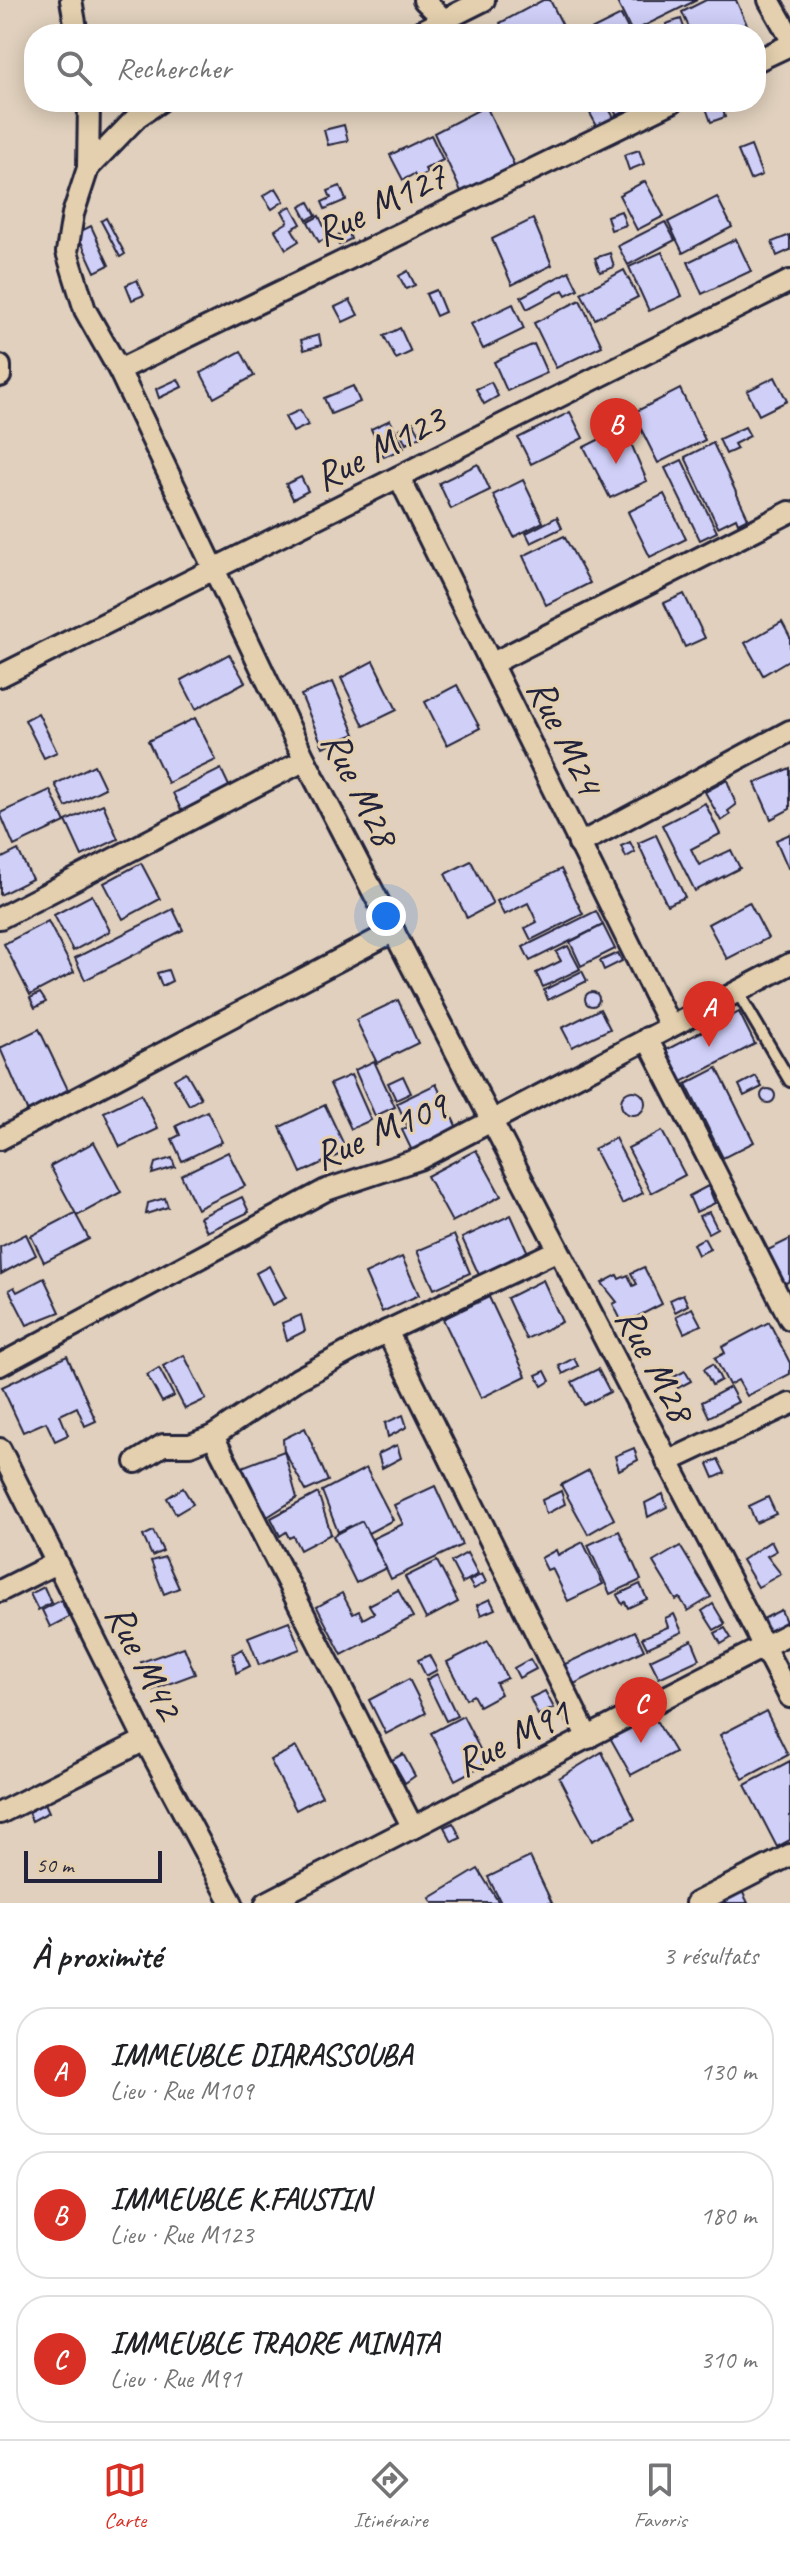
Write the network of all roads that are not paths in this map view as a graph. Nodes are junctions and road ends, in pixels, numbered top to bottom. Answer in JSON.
{"nodes":[{"id":1,"x":71,"y":0,"type":"edge"},
{"id":2,"x":424,"y":0,"type":"edge"},
{"id":3,"x":484,"y":0,"type":"edge"},
{"id":4,"x":769,"y":0,"type":"edge"},
{"id":5,"x":444,"y":20,"type":"junction"},
{"id":6,"x":75,"y":24,"type":"edge"},
{"id":7,"x":436,"y":24,"type":"edge"},
{"id":8,"x":790,"y":37,"type":"edge"},
{"id":9,"x":790,"y":45,"type":"edge"},
{"id":10,"x":766,"y":56,"type":"edge"},
{"id":11,"x":89,"y":112,"type":"edge"},
{"id":12,"x":144,"y":112,"type":"edge"},
{"id":13,"x":651,"y":112,"type":"edge"},
{"id":14,"x":88,"y":168,"type":"junction"},
{"id":15,"x":790,"y":281,"type":"edge"},
{"id":16,"x":0,"y":366,"type":"edge"},
{"id":17,"x":119,"y":370,"type":"junction"},
{"id":18,"x":0,"y":376,"type":"edge"},
{"id":19,"x":399,"y":477,"type":"junction"},
{"id":20,"x":790,"y":512,"type":"edge"},
{"id":21,"x":212,"y":571,"type":"junction"},
{"id":22,"x":491,"y":664,"type":"junction"},
{"id":23,"x":0,"y":676,"type":"edge"},
{"id":24,"x":790,"y":731,"type":"edge"},
{"id":25,"x":305,"y":760,"type":"junction"},
{"id":26,"x":579,"y":844,"type":"junction"},
{"id":27,"x":0,"y":918,"type":"edge"},
{"id":28,"x":394,"y":931,"type":"junction"},
{"id":29,"x":790,"y":964,"type":"edge"},
{"id":30,"x":737,"y":991,"type":"junction"},
{"id":31,"x":670,"y":1026,"type":"junction"},
{"id":32,"x":647,"y":1038,"type":"junction"},
{"id":33,"x":790,"y":1081,"type":"edge"},
{"id":34,"x":492,"y":1119,"type":"junction"},
{"id":35,"x":0,"y":1139,"type":"edge"},
{"id":36,"x":556,"y":1251,"type":"junction"},
{"id":37,"x":790,"y":1319,"type":"edge"},
{"id":38,"x":387,"y":1331,"type":"junction"},
{"id":39,"x":0,"y":1365,"type":"edge"},
{"id":40,"x":790,"y":1404,"type":"edge"},
{"id":41,"x":213,"y":1436,"type":"junction"},
{"id":42,"x":0,"y":1449,"type":"edge"},
{"id":43,"x":136,"y":1462,"type":"dead end"},
{"id":44,"x":667,"y":1462,"type":"junction"},
{"id":45,"x":56,"y":1563,"type":"junction"},
{"id":46,"x":0,"y":1591,"type":"edge"},
{"id":47,"x":790,"y":1633,"type":"edge"},
{"id":48,"x":763,"y":1646,"type":"junction"},
{"id":49,"x":790,"y":1697,"type":"edge"},
{"id":50,"x":588,"y":1738,"type":"junction"},
{"id":51,"x":145,"y":1740,"type":"junction"},
{"id":52,"x":0,"y":1813,"type":"edge"},
{"id":53,"x":413,"y":1828,"type":"junction"},
{"id":54,"x":790,"y":1855,"type":"edge"},
{"id":55,"x":232,"y":1903,"type":"edge"},
{"id":56,"x":266,"y":1903,"type":"edge"},
{"id":57,"x":696,"y":1903,"type":"edge"}],
"edges":[{"from":1,"to":6,"type":"street"},
{"from":2,"to":5,"type":"street"},
{"from":3,"to":5,"type":"street"},
{"from":4,"to":8,"type":"street"},
{"from":5,"to":7,"type":"street"},
{"from":9,"to":10,"type":"street"},
{"from":11,"to":14,"type":"street","name":"Rue M28"},
{"from":12,"to":14,"type":"street"},
{"from":13,"to":17,"type":"street","name":"Rue M127"},
{"from":14,"to":17,"type":"street","name":"Rue M28"},
{"from":15,"to":19,"type":"street","name":"Rue M123"},
{"from":16,"to":18,"type":"street"},
{"from":17,"to":21,"type":"street","name":"Rue M28"},
{"from":19,"to":21,"type":"street","name":"Rue M123"},
{"from":19,"to":22,"type":"street","name":"Rue M24"},
{"from":20,"to":22,"type":"street"},
{"from":21,"to":23,"type":"street","name":"Rue M123"},
{"from":21,"to":25,"type":"street","name":"Rue M28"},
{"from":22,"to":26,"type":"street","name":"Rue M24"},
{"from":24,"to":26,"type":"street"},
{"from":25,"to":27,"type":"street"},
{"from":25,"to":28,"type":"street","name":"Rue M28"},
{"from":26,"to":31,"type":"street","name":"Rue M24"},
{"from":28,"to":34,"type":"street","name":"Rue M28"},
{"from":28,"to":35,"type":"street"},
{"from":29,"to":30,"type":"street","name":"Rue M109"},
{"from":30,"to":31,"type":"street","name":"Rue M109"},
{"from":30,"to":33,"type":"lane"},
{"from":31,"to":32,"type":"street","name":"Rue M109"},
{"from":32,"to":34,"type":"street","name":"Rue M109"},
{"from":32,"to":37,"type":"street"},
{"from":34,"to":36,"type":"street","name":"Rue M28"},
{"from":34,"to":39,"type":"street","name":"Rue M109"},
{"from":36,"to":38,"type":"street"},
{"from":36,"to":44,"type":"street","name":"Rue M28"},
{"from":38,"to":41,"type":"street"},
{"from":38,"to":50,"type":"street"},
{"from":40,"to":44,"type":"street"},
{"from":41,"to":43,"type":"street"},
{"from":41,"to":53,"type":"street"},
{"from":42,"to":45,"type":"street","name":"Rue M42"},
{"from":44,"to":48,"type":"street","name":"Rue M28"},
{"from":45,"to":46,"type":"street"},
{"from":45,"to":51,"type":"street","name":"Rue M42"},
{"from":47,"to":48,"type":"street","name":"Rue M91"},
{"from":48,"to":49,"type":"street","name":"Rue M28"},
{"from":48,"to":50,"type":"street","name":"Rue M91"},
{"from":50,"to":53,"type":"street","name":"Rue M91"},
{"from":51,"to":52,"type":"street"},
{"from":51,"to":55,"type":"street","name":"Rue M42"},
{"from":53,"to":56,"type":"street","name":"Rue M91"},
{"from":54,"to":57,"type":"street"}]}
